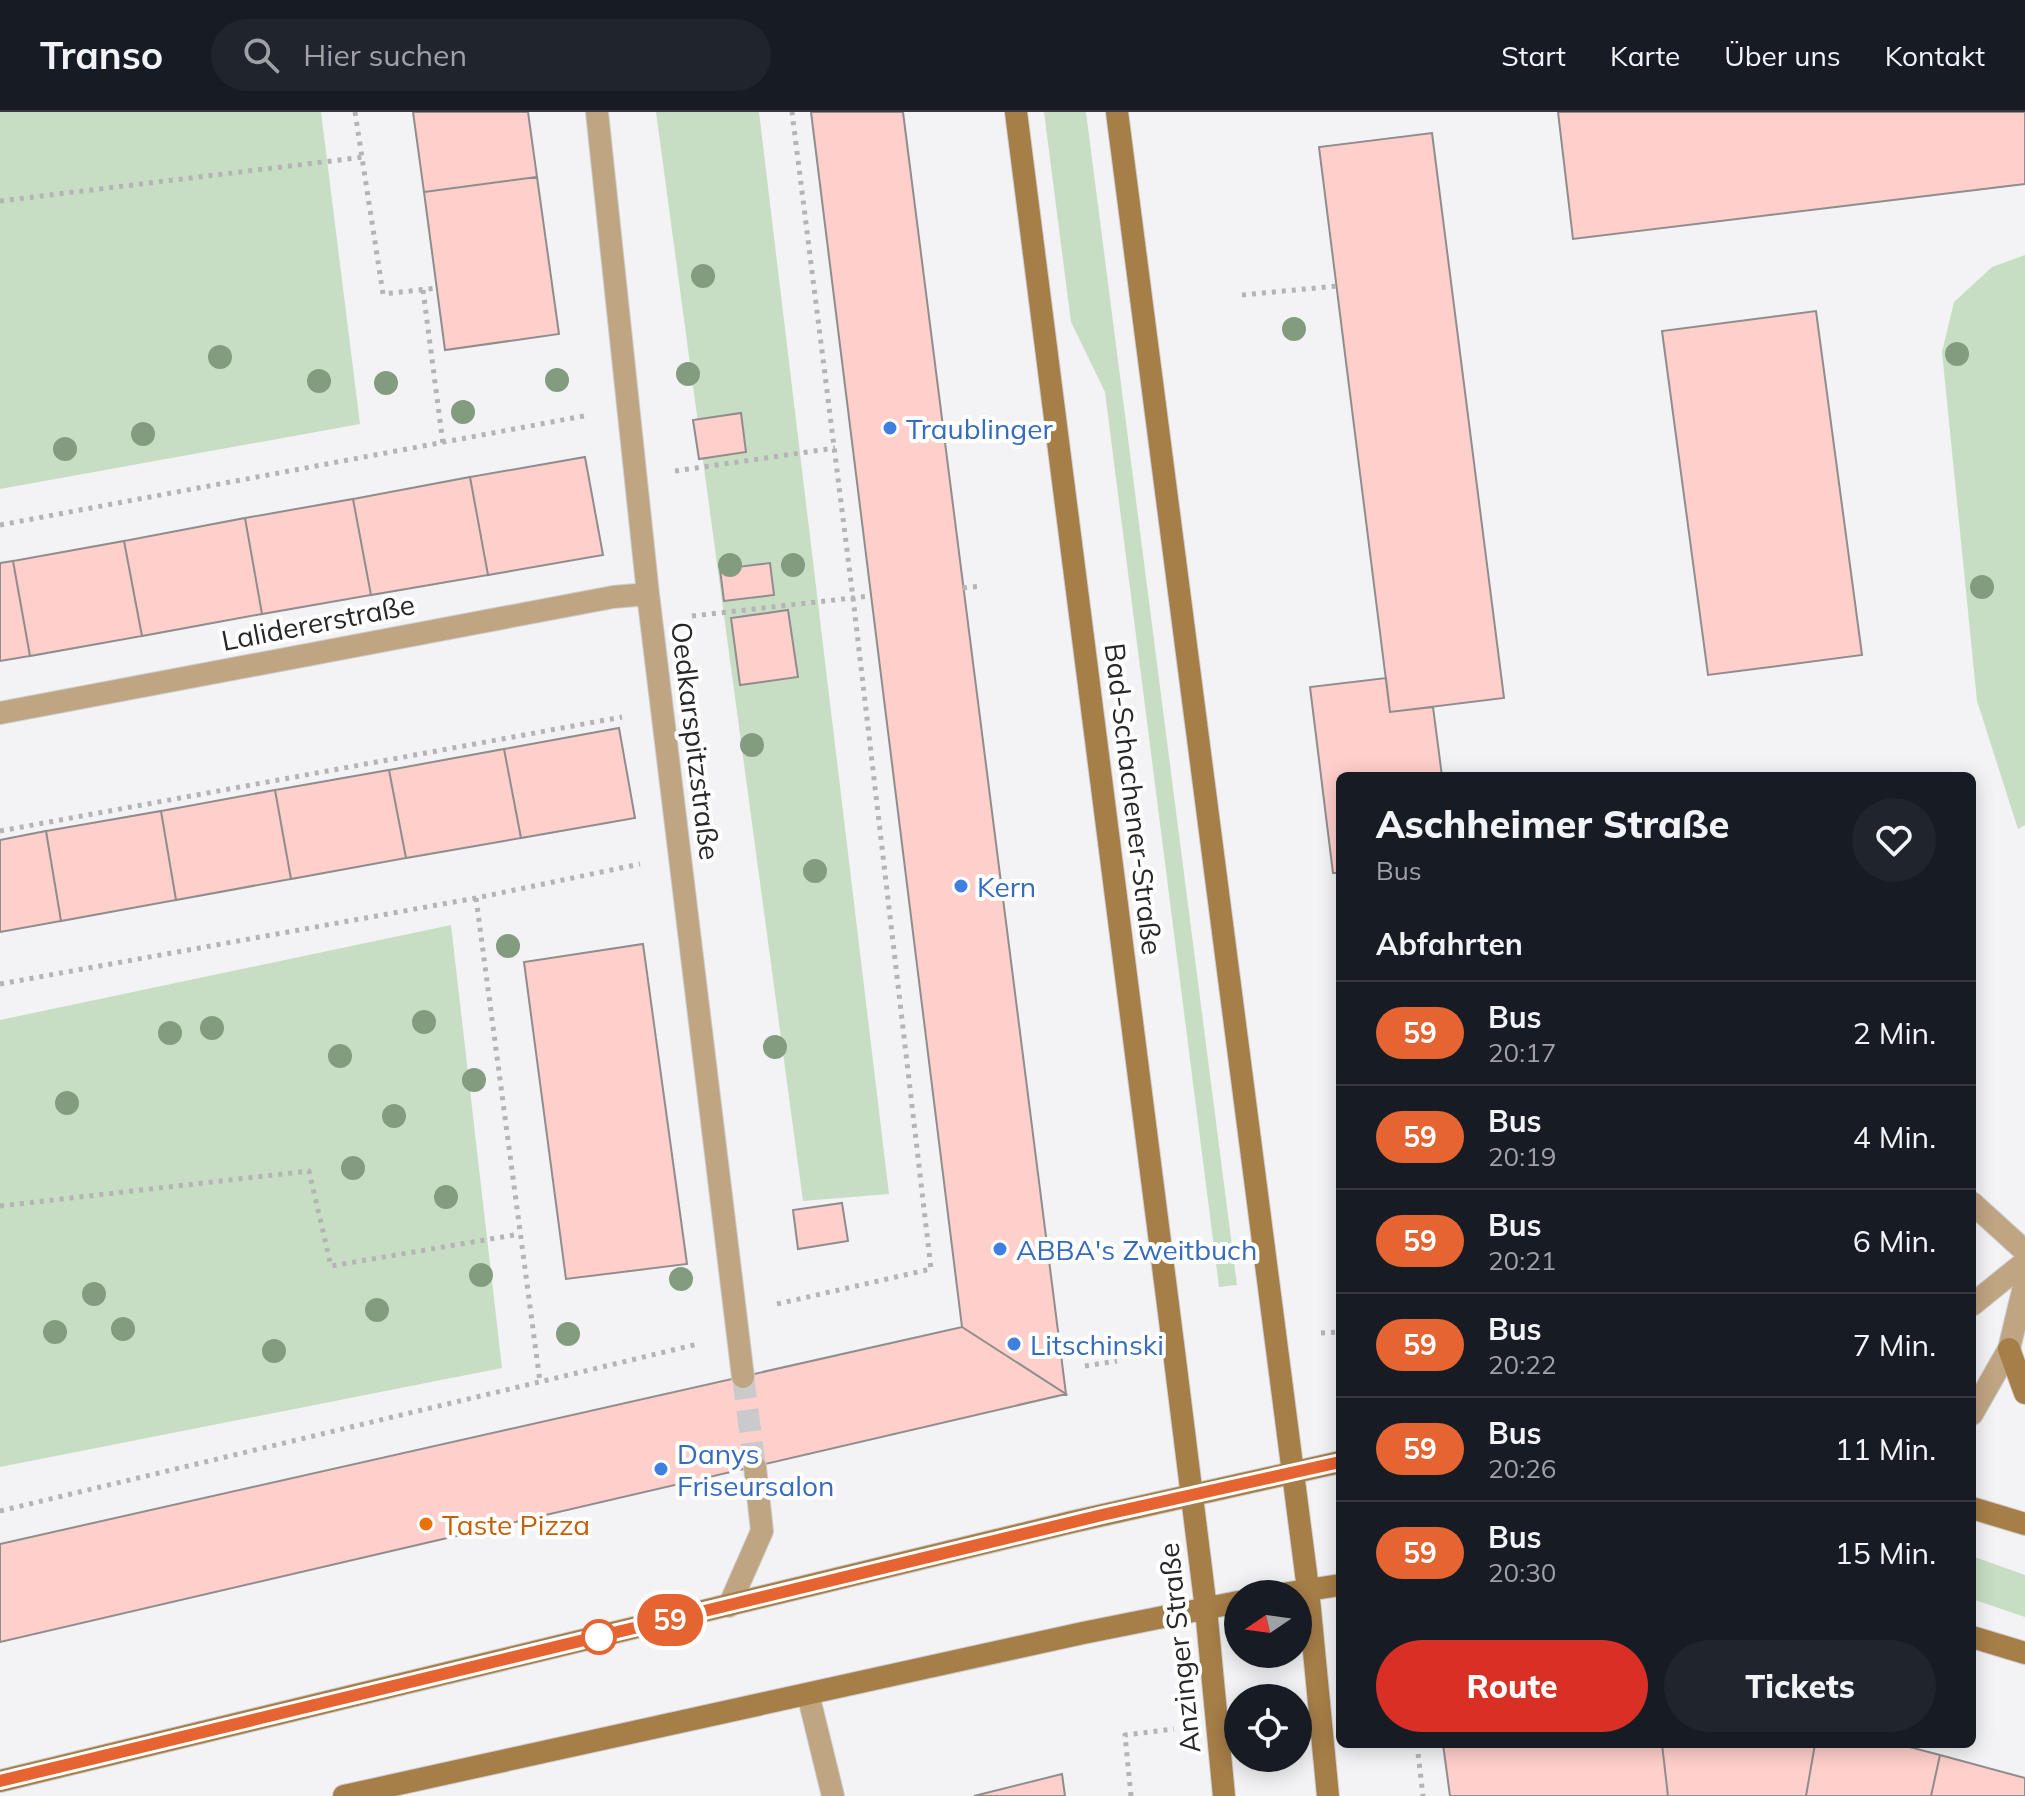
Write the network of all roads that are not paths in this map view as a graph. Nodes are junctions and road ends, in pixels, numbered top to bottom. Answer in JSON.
{"nodes":[{"id":1,"x":597,"y":112,"type":"edge"},
{"id":2,"x":1016,"y":112,"type":"edge"},
{"id":3,"x":1117,"y":112,"type":"edge"},
{"id":4,"x":648,"y":594,"type":"junction"},
{"id":5,"x":0,"y":713,"type":"edge"},
{"id":6,"x":1976,"y":1207,"type":"edge"},
{"id":7,"x":2025,"y":1251,"type":"edge"},
{"id":8,"x":2025,"y":1262,"type":"edge"},
{"id":9,"x":2025,"y":1282,"type":"edge"},
{"id":10,"x":1976,"y":1302,"type":"edge"},
{"id":11,"x":2009,"y":1349,"type":"junction"},
{"id":12,"x":743,"y":1377,"type":"tunnel mouth"},
{"id":13,"x":2025,"y":1393,"type":"edge"},
{"id":14,"x":1976,"y":1407,"type":"edge"},
{"id":15,"x":1336,"y":1463,"type":"edge"},
{"id":16,"x":755,"y":1467,"type":"tunnel mouth"},
{"id":17,"x":1292,"y":1472,"type":"junction"},
{"id":18,"x":1192,"y":1494,"type":"junction"},
{"id":19,"x":1976,"y":1509,"type":"edge"},
{"id":20,"x":2025,"y":1524,"type":"edge"},
{"id":21,"x":1307,"y":1580,"type":"edge"},
{"id":22,"x":1336,"y":1586,"type":"edge"},
{"id":23,"x":1312,"y":1588,"type":"edge"},
{"id":24,"x":1224,"y":1605,"type":"edge"},
{"id":25,"x":729,"y":1606,"type":"junction"},
{"id":26,"x":1206,"y":1609,"type":"junction"},
{"id":27,"x":1312,"y":1630,"type":"edge"},
{"id":28,"x":1976,"y":1638,"type":"edge"},
{"id":29,"x":2025,"y":1653,"type":"edge"},
{"id":30,"x":808,"y":1694,"type":"junction"},
{"id":31,"x":0,"y":1781,"type":"edge"},
{"id":32,"x":344,"y":1796,"type":"edge"},
{"id":33,"x":833,"y":1796,"type":"edge"},
{"id":34,"x":1224,"y":1796,"type":"edge"},
{"id":35,"x":1328,"y":1796,"type":"edge"}],
"edges":[{"from":1,"to":4,"type":"street","name":"Oedkarspitzstraße"},
{"from":2,"to":18,"type":"main road","name":"Bad-Schachener-Straße"},
{"from":3,"to":17,"type":"main road"},
{"from":4,"to":5,"type":"street","name":"Lalidererstraße"},
{"from":4,"to":12,"type":"street","name":"Oedkarspitzstraße"},
{"from":6,"to":7,"type":"street"},
{"from":8,"to":10,"type":"street"},
{"from":9,"to":11,"type":"street"},
{"from":11,"to":13,"type":"main road"},
{"from":11,"to":14,"type":"street"},
{"from":15,"to":17,"type":"main road"},
{"from":16,"to":25,"type":"street"},
{"from":17,"to":18,"type":"main road"},
{"from":17,"to":21,"type":"main road"},
{"from":18,"to":25,"type":"main road"},
{"from":18,"to":26,"type":"main road","name":"Anzinger Straße"},
{"from":19,"to":20,"type":"main road"},
{"from":22,"to":23,"type":"main road"},
{"from":24,"to":26,"type":"main road"},
{"from":25,"to":31,"type":"main road"},
{"from":26,"to":30,"type":"main road"},
{"from":26,"to":34,"type":"main road","name":"Anzinger Straße"},
{"from":27,"to":35,"type":"main road"},
{"from":28,"to":29,"type":"main road"},
{"from":30,"to":32,"type":"main road"},
{"from":30,"to":33,"type":"street"}]}
